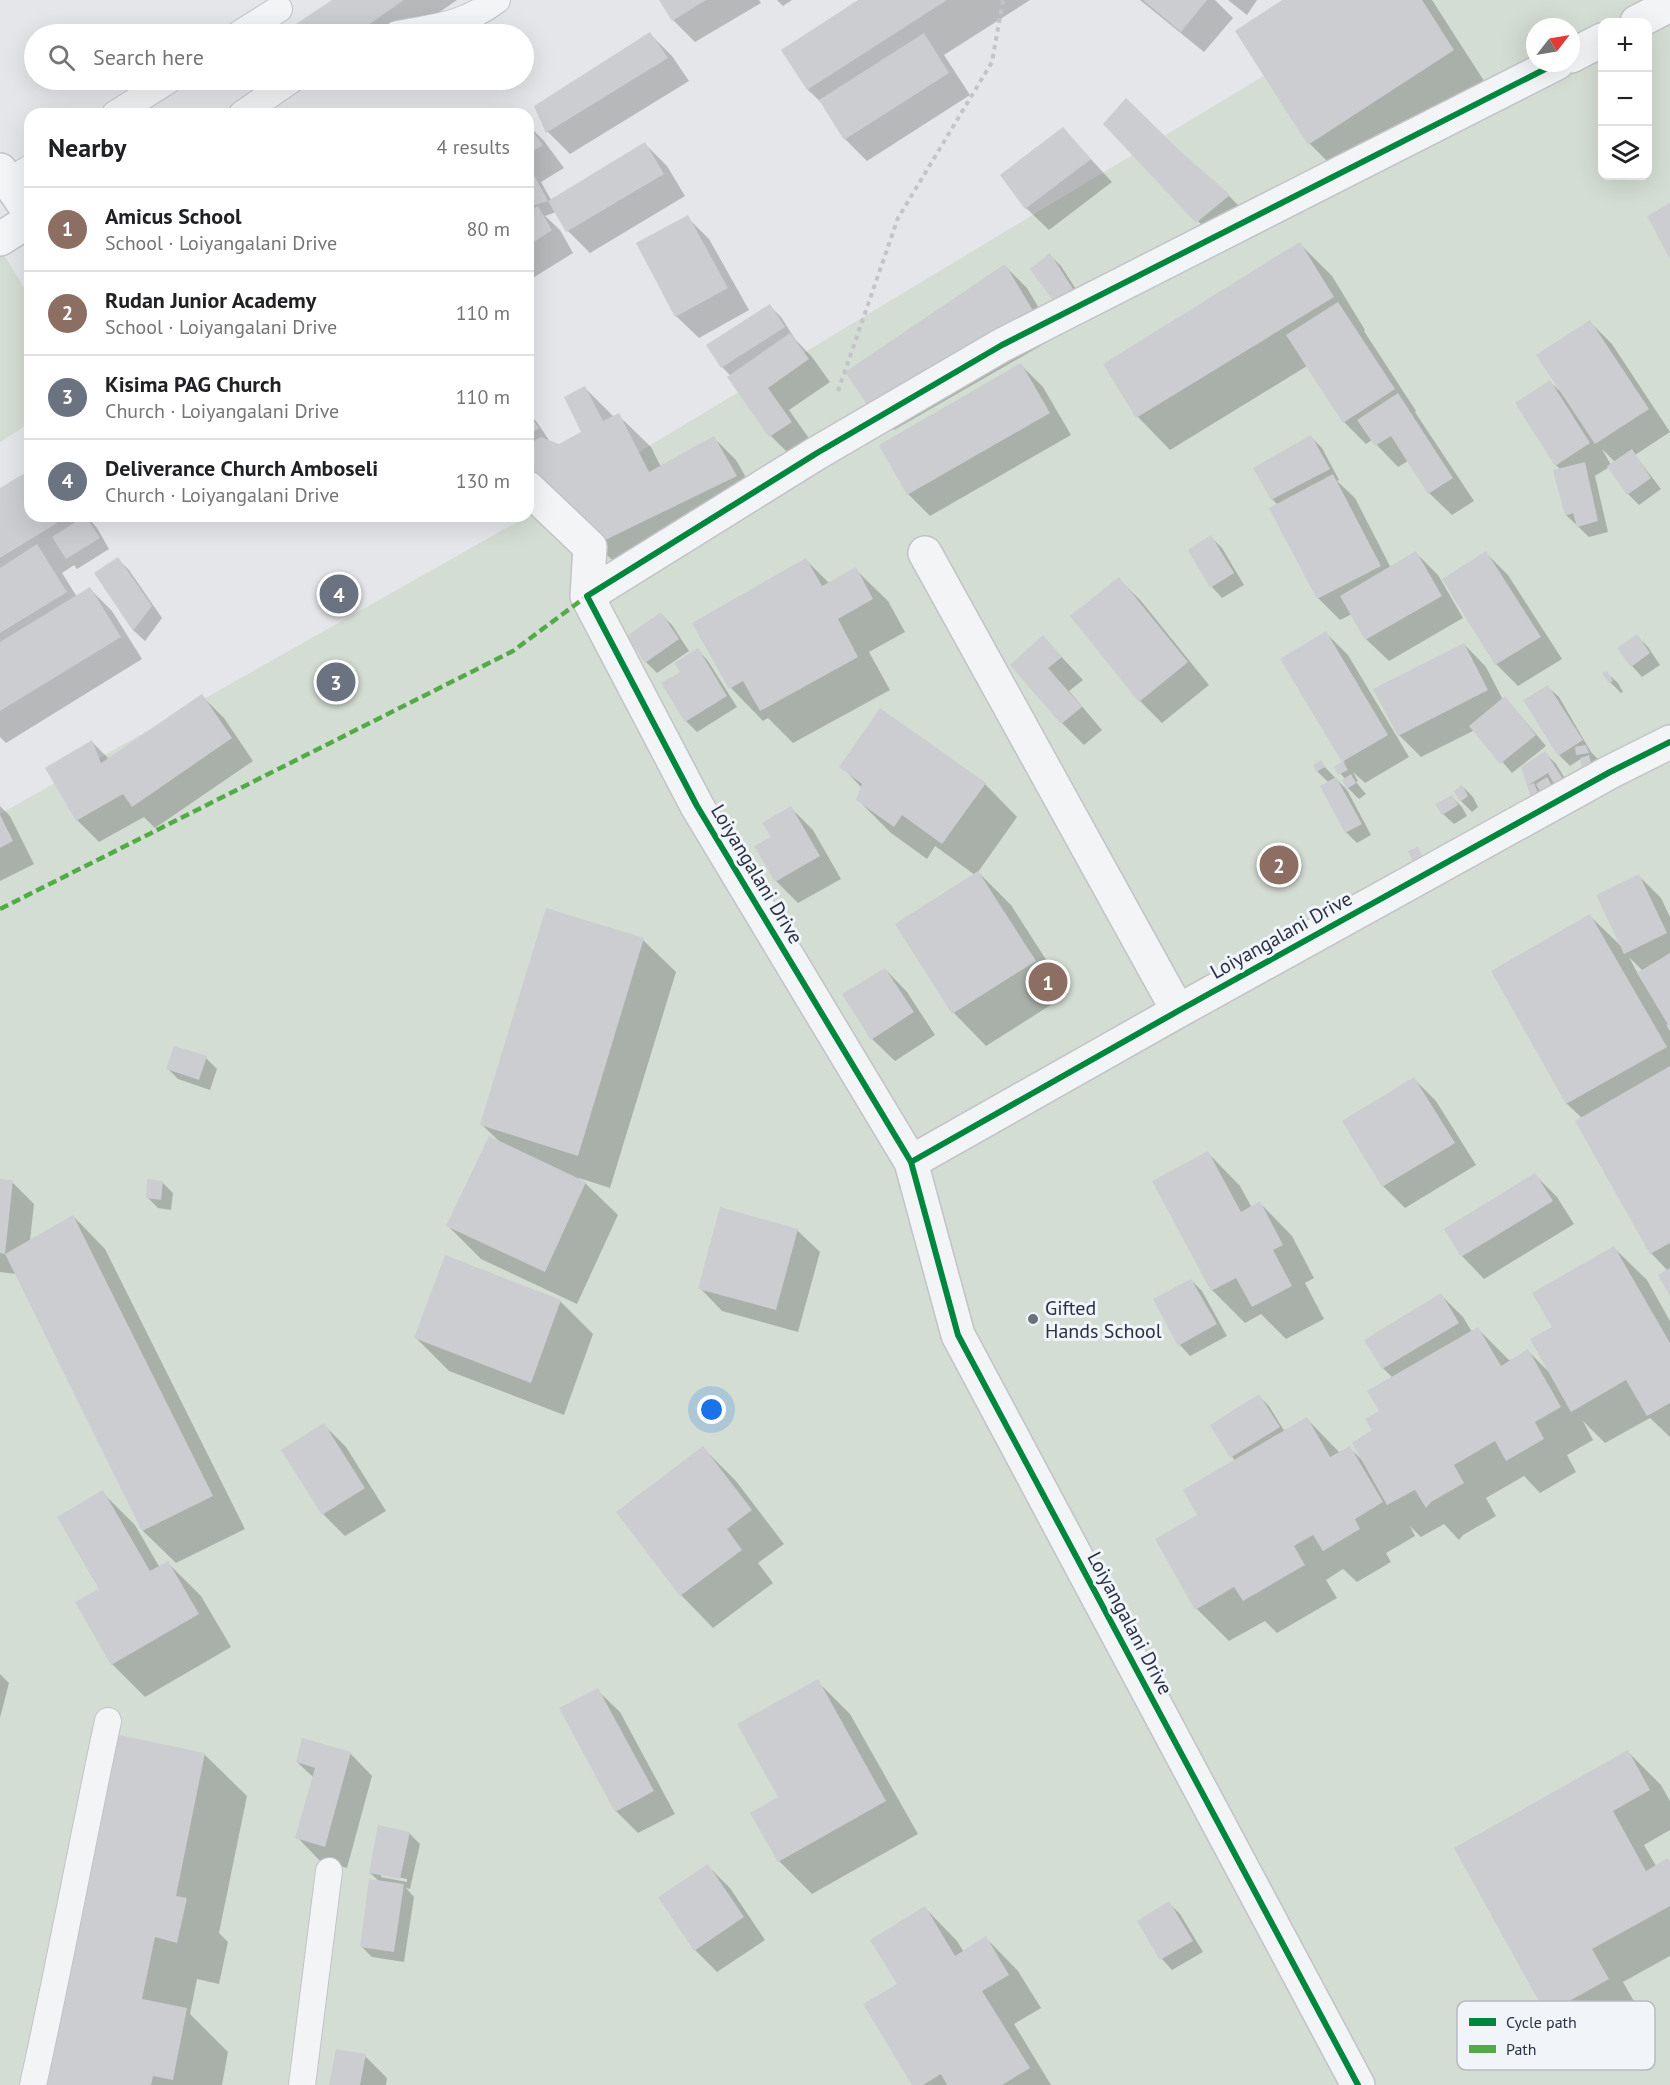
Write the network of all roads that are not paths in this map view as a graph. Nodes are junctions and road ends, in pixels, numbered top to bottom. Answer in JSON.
{"nodes":[{"id":1,"x":496,"y":0,"type":"edge"},
{"id":2,"x":279,"y":9,"type":"dead end"},
{"id":3,"x":255,"y":24,"type":"edge"},
{"id":4,"x":450,"y":24,"type":"edge"},
{"id":5,"x":1598,"y":42,"type":"edge"},
{"id":6,"x":1580,"y":51,"type":"edge"},
{"id":7,"x":1539,"y":72,"type":"edge"},
{"id":8,"x":153,"y":90,"type":"edge"},
{"id":9,"x":277,"y":90,"type":"edge"},
{"id":10,"x":125,"y":108,"type":"edge"},
{"id":11,"x":251,"y":108,"type":"edge"},
{"id":12,"x":13,"y":174,"type":"edge"},
{"id":13,"x":24,"y":199,"type":"edge"},
{"id":14,"x":24,"y":224,"type":"edge"},
{"id":15,"x":0,"y":239,"type":"edge"},
{"id":16,"x":534,"y":494,"type":"edge"},
{"id":17,"x":925,"y":553,"type":"dead end"},
{"id":18,"x":587,"y":596,"type":"junction"},
{"id":19,"x":1670,"y":742,"type":"edge"},
{"id":20,"x":1179,"y":1011,"type":"junction"},
{"id":21,"x":911,"y":1162,"type":"junction"},
{"id":22,"x":108,"y":1721,"type":"dead end"},
{"id":23,"x":329,"y":1871,"type":"dead end"},
{"id":24,"x":33,"y":2085,"type":"edge"},
{"id":25,"x":302,"y":2085,"type":"edge"},
{"id":26,"x":1358,"y":2085,"type":"edge"}],
"edges":[{"from":1,"to":4,"type":"lane"},
{"from":2,"to":3,"type":"lane"},
{"from":5,"to":6,"type":"street"},
{"from":7,"to":18,"type":"street"},
{"from":8,"to":10,"type":"lane"},
{"from":9,"to":11,"type":"lane"},
{"from":12,"to":13,"type":"street"},
{"from":14,"to":15,"type":"street"},
{"from":16,"to":18,"type":"street"},
{"from":17,"to":20,"type":"street"},
{"from":18,"to":21,"type":"street","name":"Loiyangalani Drive"},
{"from":19,"to":20,"type":"street","name":"Loiyangalani Drive"},
{"from":20,"to":21,"type":"street","name":"Loiyangalani Drive"},
{"from":21,"to":26,"type":"street","name":"Loiyangalani Drive"},
{"from":22,"to":24,"type":"lane"},
{"from":23,"to":25,"type":"lane"}]}
